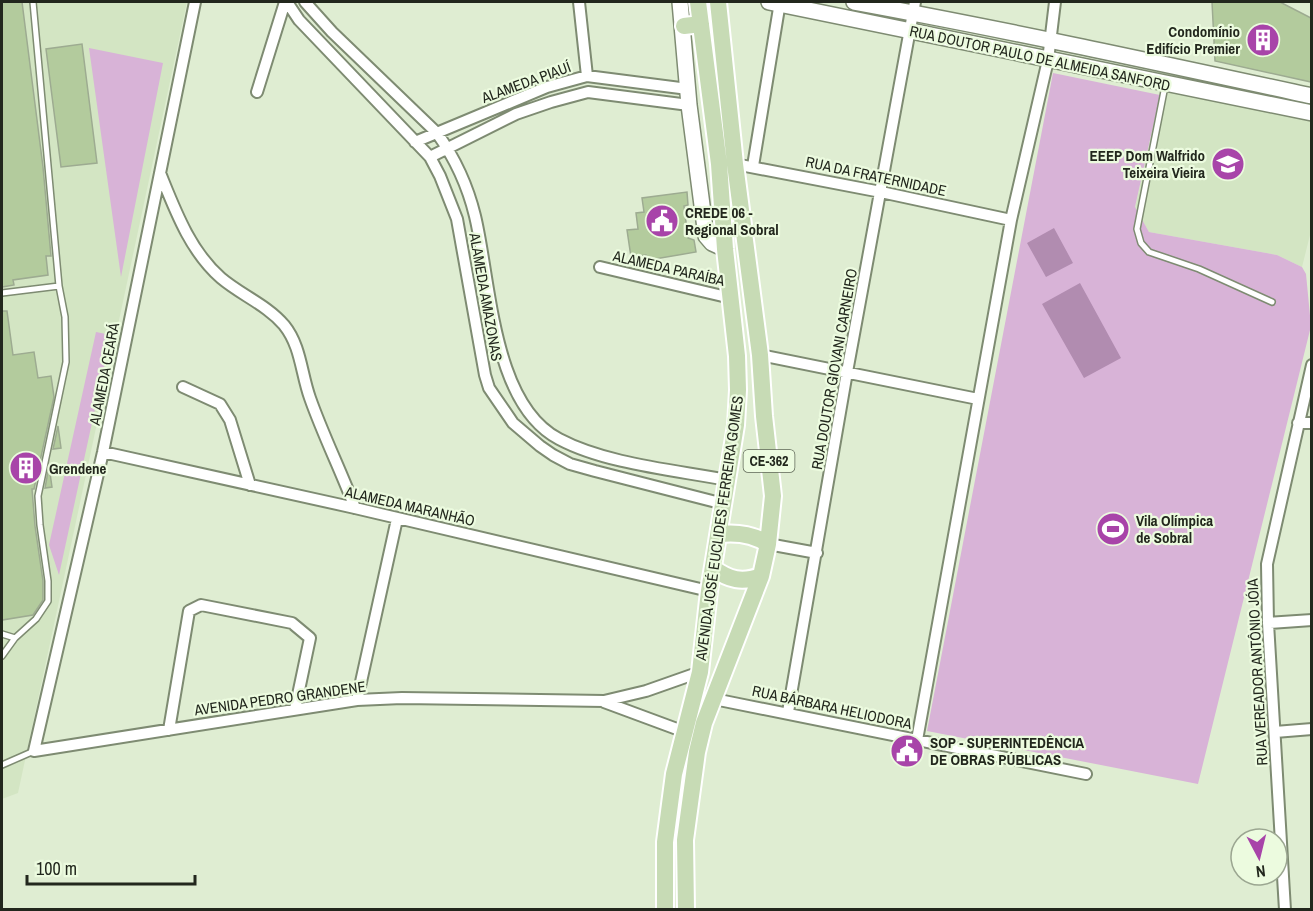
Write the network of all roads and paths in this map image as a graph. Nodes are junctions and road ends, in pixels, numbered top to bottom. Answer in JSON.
{"nodes":[{"id":1,"x":33,"y":2,"type":"edge"},
{"id":2,"x":195,"y":2,"type":"edge"},
{"id":3,"x":286,"y":2,"type":"edge"},
{"id":4,"x":305,"y":2,"type":"edge"},
{"id":5,"x":579,"y":2,"type":"edge"},
{"id":6,"x":680,"y":2,"type":"edge"},
{"id":7,"x":698,"y":2,"type":"edge"},
{"id":8,"x":718,"y":2,"type":"edge"},
{"id":9,"x":776,"y":2,"type":"edge"},
{"id":10,"x":854,"y":2,"type":"edge"},
{"id":11,"x":1055,"y":2,"type":"edge"},
{"id":12,"x":914,"y":7,"type":"edge"},
{"id":13,"x":701,"y":24,"type":"junction"},
{"id":14,"x":684,"y":26,"type":"junction"},
{"id":15,"x":910,"y":32,"type":"junction"},
{"id":16,"x":1050,"y":39,"type":"junction"},
{"id":17,"x":1048,"y":60,"type":"junction"},
{"id":18,"x":586,"y":76,"type":"junction"},
{"id":19,"x":1166,"y":84,"type":"junction"},
{"id":20,"x":688,"y":88,"type":"junction"},
{"id":21,"x":257,"y":92,"type":"dead end"},
{"id":22,"x":1311,"y":96,"type":"edge"},
{"id":23,"x":689,"y":105,"type":"junction"},
{"id":24,"x":1311,"y":113,"type":"edge"},
{"id":25,"x":437,"y":133,"type":"junction"},
{"id":26,"x":415,"y":142,"type":"junction"},
{"id":27,"x":448,"y":148,"type":"junction"},
{"id":28,"x":430,"y":157,"type":"junction"},
{"id":29,"x":735,"y":164,"type":"junction"},
{"id":30,"x":753,"y":166,"type":"junction"},
{"id":31,"x":160,"y":172,"type":"junction"},
{"id":32,"x":881,"y":192,"type":"junction"},
{"id":33,"x":1011,"y":220,"type":"junction"},
{"id":34,"x":725,"y":249,"type":"junction"},
{"id":35,"x":600,"y":267,"type":"dead end"},
{"id":36,"x":59,"y":286,"type":"junction"},
{"id":37,"x":2,"y":293,"type":"edge"},
{"id":38,"x":731,"y":298,"type":"junction"},
{"id":39,"x":1272,"y":302,"type":"dead end"},
{"id":40,"x":494,"y":315,"type":"junction"},
{"id":41,"x":474,"y":319,"type":"junction"},
{"id":42,"x":760,"y":355,"type":"junction"},
{"id":43,"x":1311,"y":365,"type":"edge"},
{"id":44,"x":847,"y":372,"type":"junction"},
{"id":45,"x":183,"y":387,"type":"dead end"},
{"id":46,"x":978,"y":399,"type":"junction"},
{"id":47,"x":1298,"y":423,"type":"junction"},
{"id":48,"x":1311,"y":423,"type":"edge"},
{"id":49,"x":539,"y":424,"type":"junction"},
{"id":50,"x":526,"y":435,"type":"junction"},
{"id":51,"x":582,"y":450,"type":"junction"},
{"id":52,"x":103,"y":452,"type":"junction"},
{"id":53,"x":570,"y":464,"type":"junction"},
{"id":54,"x":727,"y":480,"type":"junction"},
{"id":55,"x":250,"y":485,"type":"junction"},
{"id":56,"x":724,"y":504,"type":"junction"},
{"id":57,"x":355,"y":508,"type":"junction"},
{"id":58,"x":398,"y":519,"type":"junction"},
{"id":59,"x":720,"y":534,"type":"junction"},
{"id":60,"x":768,"y":544,"type":"junction"},
{"id":61,"x":817,"y":553,"type":"junction"},
{"id":62,"x":713,"y":568,"type":"junction"},
{"id":63,"x":761,"y":576,"type":"junction"},
{"id":64,"x":709,"y":591,"type":"junction"},
{"id":65,"x":1311,"y":620,"type":"edge"},
{"id":66,"x":1268,"y":623,"type":"junction"},
{"id":67,"x":2,"y":634,"type":"edge"},
{"id":68,"x":15,"y":638,"type":"junction"},
{"id":69,"x":2,"y":656,"type":"edge"},
{"id":70,"x":700,"y":672,"type":"junction"},
{"id":71,"x":714,"y":699,"type":"junction"},
{"id":72,"x":357,"y":700,"type":"junction"},
{"id":73,"x":604,"y":701,"type":"junction"},
{"id":74,"x":295,"y":710,"type":"junction"},
{"id":75,"x":788,"y":712,"type":"junction"},
{"id":76,"x":169,"y":729,"type":"junction"},
{"id":77,"x":1311,"y":729,"type":"edge"},
{"id":78,"x":685,"y":732,"type":"junction"},
{"id":79,"x":1275,"y":732,"type":"junction"},
{"id":80,"x":917,"y":740,"type":"junction"},
{"id":81,"x":34,"y":751,"type":"junction"},
{"id":82,"x":2,"y":765,"type":"edge"},
{"id":83,"x":1086,"y":774,"type":"dead end"},
{"id":84,"x":665,"y":909,"type":"edge"},
{"id":85,"x":686,"y":909,"type":"edge"},
{"id":86,"x":1285,"y":909,"type":"edge"}],
"edges":[{"from":1,"to":36,"type":"lane"},
{"from":2,"to":31,"type":"street","name":"ALAMEDA CEARÁ"},
{"from":3,"to":21,"type":"street"},
{"from":3,"to":26,"type":"street","name":"ALAMEDA AMAZONAS"},
{"from":4,"to":25,"type":"street","name":"ALAMEDA AMAZONAS"},
{"from":5,"to":18,"type":"street"},
{"from":6,"to":14,"type":"street"},
{"from":7,"to":13,"type":"main road","name":"AVENIDA JOSÉ EUCLIDES FERREIRA GOMES","number":"CE-362"},
{"from":8,"to":29,"type":"main road","name":"AVENIDA JOSÉ EUCLIDES FERREIRA GOMES","number":"CE-362"},
{"from":9,"to":15,"type":"street","name":"RUA DOUTOR PAULO DE ALMEIDA SANFORD"},
{"from":9,"to":30,"type":"street"},
{"from":10,"to":12,"type":"street","name":"RUA DOUTOR PAULO DE ALMEIDA SANFORD"},
{"from":11,"to":16,"type":"street"},
{"from":12,"to":15,"type":"street","name":"RUA DOUTOR GIOVANI CARNEIRO"},
{"from":12,"to":16,"type":"street","name":"RUA DOUTOR PAULO DE ALMEIDA SANFORD"},
{"from":13,"to":14,"type":"main road"},
{"from":13,"to":34,"type":"main road","name":"AVENIDA JOSÉ EUCLIDES FERREIRA GOMES","number":"CE-362"},
{"from":14,"to":20,"type":"street"},
{"from":15,"to":17,"type":"street","name":"RUA DOUTOR PAULO DE ALMEIDA SANFORD"},
{"from":15,"to":32,"type":"street","name":"RUA DOUTOR GIOVANI CARNEIRO"},
{"from":16,"to":17,"type":"street"},
{"from":16,"to":22,"type":"street","name":"RUA DOUTOR PAULO DE ALMEIDA SANFORD"},
{"from":17,"to":19,"type":"street","name":"RUA DOUTOR PAULO DE ALMEIDA SANFORD"},
{"from":17,"to":33,"type":"street"},
{"from":18,"to":20,"type":"street","name":"ALAMEDA PIAUÍ"},
{"from":18,"to":25,"type":"street","name":"ALAMEDA PIAUÍ"},
{"from":19,"to":24,"type":"street","name":"RUA DOUTOR PAULO DE ALMEIDA SANFORD"},
{"from":19,"to":39,"type":"lane"},
{"from":20,"to":23,"type":"street"},
{"from":23,"to":27,"type":"street","name":"ALAMEDA PIAUÍ"},
{"from":23,"to":34,"type":"street"},
{"from":25,"to":26,"type":"street","name":"ALAMEDA PIAUÍ"},
{"from":25,"to":27,"type":"street","name":"ALAMEDA AMAZONAS"},
{"from":26,"to":28,"type":"street","name":"ALAMEDA AMAZONAS"},
{"from":27,"to":28,"type":"street","name":"ALAMEDA PIAUÍ"},
{"from":27,"to":40,"type":"street","name":"ALAMEDA AMAZONAS"},
{"from":28,"to":41,"type":"street","name":"ALAMEDA AMAZONAS"},
{"from":29,"to":30,"type":"street","name":"RUA DA FRATERNIDADE"},
{"from":29,"to":42,"type":"main road","name":"AVENIDA JOSÉ EUCLIDES FERREIRA GOMES","number":"CE-362"},
{"from":30,"to":32,"type":"street","name":"RUA DA FRATERNIDADE"},
{"from":31,"to":52,"type":"street","name":"ALAMEDA CEARÁ"},
{"from":31,"to":57,"type":"street"},
{"from":32,"to":33,"type":"street","name":"RUA DA FRATERNIDADE"},
{"from":32,"to":44,"type":"street","name":"RUA DOUTOR GIOVANI CARNEIRO"},
{"from":33,"to":46,"type":"street"},
{"from":34,"to":38,"type":"main road","name":"AVENIDA JOSÉ EUCLIDES FERREIRA GOMES","number":"CE-362"},
{"from":35,"to":38,"type":"street","name":"ALAMEDA PARAÍBA"},
{"from":36,"to":37,"type":"lane"},
{"from":36,"to":68,"type":"lane"},
{"from":38,"to":54,"type":"main road","name":"AVENIDA JOSÉ EUCLIDES FERREIRA GOMES","number":"CE-362"},
{"from":40,"to":41,"type":"street"},
{"from":40,"to":49,"type":"street","name":"ALAMEDA AMAZONAS"},
{"from":41,"to":50,"type":"street","name":"ALAMEDA AMAZONAS"},
{"from":42,"to":44,"type":"street"},
{"from":42,"to":60,"type":"main road","name":"AVENIDA JOSÉ EUCLIDES FERREIRA GOMES","number":"CE-362"},
{"from":43,"to":47,"type":"street","name":"RUA VEREADOR ANTÔNIO JÓIA"},
{"from":44,"to":46,"type":"street"},
{"from":44,"to":61,"type":"street","name":"RUA DOUTOR GIOVANI CARNEIRO"},
{"from":45,"to":55,"type":"street"},
{"from":46,"to":80,"type":"street"},
{"from":47,"to":48,"type":"street"},
{"from":47,"to":66,"type":"street","name":"RUA VEREADOR ANTÔNIO JÓIA"},
{"from":49,"to":50,"type":"street"},
{"from":49,"to":51,"type":"street","name":"ALAMEDA AMAZONAS"},
{"from":50,"to":53,"type":"street","name":"ALAMEDA AMAZONAS"},
{"from":51,"to":53,"type":"street"},
{"from":51,"to":54,"type":"street","name":"ALAMEDA AMAZONAS"},
{"from":52,"to":55,"type":"street","name":"ALAMEDA MARANHÃO"},
{"from":52,"to":81,"type":"street","name":"ALAMEDA CEARÁ"},
{"from":53,"to":56,"type":"street","name":"ALAMEDA AMAZONAS"},
{"from":54,"to":56,"type":"main road","name":"AVENIDA JOSÉ EUCLIDES FERREIRA GOMES","number":"CE-362"},
{"from":55,"to":57,"type":"street","name":"ALAMEDA MARANHÃO"},
{"from":56,"to":59,"type":"main road","name":"AVENIDA JOSÉ EUCLIDES FERREIRA GOMES","number":"CE-362"},
{"from":57,"to":58,"type":"street","name":"ALAMEDA MARANHÃO"},
{"from":58,"to":64,"type":"street","name":"ALAMEDA MARANHÃO"},
{"from":58,"to":72,"type":"street"},
{"from":59,"to":60,"type":"main road"},
{"from":59,"to":62,"type":"main road","name":"AVENIDA JOSÉ EUCLIDES FERREIRA GOMES","number":"CE-362"},
{"from":60,"to":61,"type":"street"},
{"from":60,"to":63,"type":"main road","name":"AVENIDA JOSÉ EUCLIDES FERREIRA GOMES","number":"CE-362"},
{"from":61,"to":75,"type":"street","name":"RUA DOUTOR GIOVANI CARNEIRO"},
{"from":62,"to":63,"type":"main road"},
{"from":62,"to":64,"type":"main road","name":"AVENIDA JOSÉ EUCLIDES FERREIRA GOMES","number":"CE-362"},
{"from":63,"to":71,"type":"main road","name":"AVENIDA JOSÉ EUCLIDES FERREIRA GOMES","number":"CE-362"},
{"from":64,"to":70,"type":"main road","name":"AVENIDA JOSÉ EUCLIDES FERREIRA GOMES","number":"CE-362"},
{"from":65,"to":66,"type":"street"},
{"from":66,"to":79,"type":"street","name":"RUA VEREADOR ANTÔNIO JÓIA"},
{"from":67,"to":68,"type":"lane"},
{"from":68,"to":69,"type":"lane"},
{"from":70,"to":73,"type":"street","name":"AVENIDA PEDRO GRANDENE"},
{"from":70,"to":78,"type":"main road","name":"AVENIDA JOSÉ EUCLIDES FERREIRA GOMES","number":"CE-362"},
{"from":71,"to":75,"type":"street","name":"RUA BÁRBARA HELIODORA"},
{"from":71,"to":85,"type":"main road","name":"AVENIDA JOSÉ EUCLIDES FERREIRA GOMES","number":"CE-362"},
{"from":72,"to":73,"type":"street","name":"AVENIDA PEDRO GRANDENE"},
{"from":72,"to":74,"type":"street","name":"AVENIDA PEDRO GRANDENE"},
{"from":73,"to":78,"type":"street","name":"AVENIDA PEDRO GRANDENE"},
{"from":74,"to":76,"type":"street","name":"AVENIDA PEDRO GRANDENE"},
{"from":74,"to":76,"type":"street"},
{"from":75,"to":80,"type":"street","name":"RUA BÁRBARA HELIODORA"},
{"from":76,"to":81,"type":"street","name":"AVENIDA PEDRO GRANDENE"},
{"from":77,"to":79,"type":"street"},
{"from":78,"to":84,"type":"main road","name":"AVENIDA JOSÉ EUCLIDES FERREIRA GOMES","number":"CE-362"},
{"from":79,"to":86,"type":"street","name":"RUA VEREADOR ANTÔNIO JÓIA"},
{"from":80,"to":83,"type":"street","name":"RUA BÁRBARA HELIODORA"},
{"from":81,"to":82,"type":"lane"}]}
